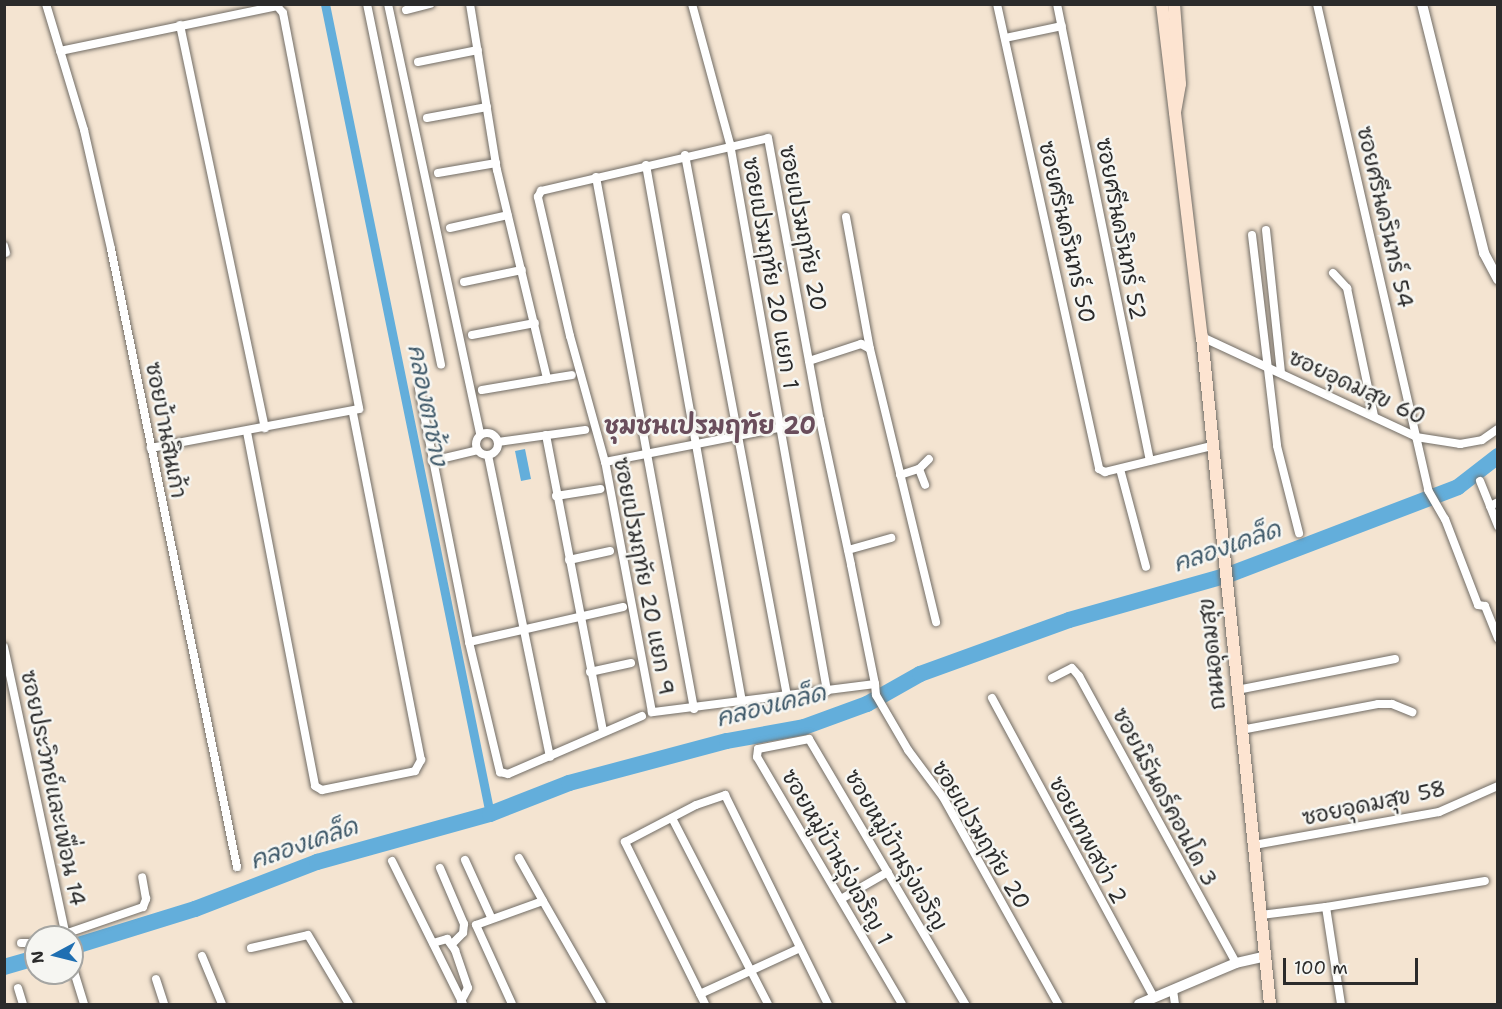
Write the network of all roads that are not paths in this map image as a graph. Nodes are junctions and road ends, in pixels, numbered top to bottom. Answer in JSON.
{"nodes":[{"id":1,"x":46,"y":4,"type":"edge"},
{"id":2,"x":366,"y":4,"type":"edge"},
{"id":3,"x":388,"y":4,"type":"edge"},
{"id":4,"x":430,"y":4,"type":"edge"},
{"id":5,"x":470,"y":4,"type":"edge"},
{"id":6,"x":692,"y":4,"type":"edge"},
{"id":7,"x":997,"y":4,"type":"edge"},
{"id":8,"x":1058,"y":4,"type":"edge"},
{"id":9,"x":1154,"y":4,"type":"edge"},
{"id":10,"x":1162,"y":4,"type":"edge"},
{"id":11,"x":1174,"y":4,"type":"edge"},
{"id":12,"x":1317,"y":4,"type":"edge"},
{"id":13,"x":1422,"y":4,"type":"edge"},
{"id":14,"x":406,"y":10,"type":"dead end"},
{"id":15,"x":180,"y":25,"type":"junction"},
{"id":16,"x":1062,"y":26,"type":"junction"},
{"id":17,"x":1005,"y":38,"type":"junction"},
{"id":18,"x":478,"y":50,"type":"junction"},
{"id":19,"x":60,"y":51,"type":"junction"},
{"id":20,"x":418,"y":62,"type":"dead end"},
{"id":21,"x":487,"y":107,"type":"junction"},
{"id":22,"x":427,"y":118,"type":"dead end"},
{"id":23,"x":1173,"y":120,"type":"junction"},
{"id":24,"x":730,"y":144,"type":"junction"},
{"id":25,"x":685,"y":155,"type":"junction"},
{"id":26,"x":496,"y":163,"type":"junction"},
{"id":27,"x":646,"y":165,"type":"junction"},
{"id":28,"x":438,"y":173,"type":"dead end"},
{"id":29,"x":596,"y":177,"type":"junction"},
{"id":30,"x":538,"y":197,"type":"joint"},
{"id":31,"x":508,"y":215,"type":"junction"},
{"id":32,"x":846,"y":217,"type":"dead end"},
{"id":33,"x":450,"y":228,"type":"dead end"},
{"id":34,"x":1266,"y":230,"type":"dead end"},
{"id":35,"x":1252,"y":235,"type":"dead end"},
{"id":36,"x":522,"y":270,"type":"junction"},
{"id":37,"x":1333,"y":273,"type":"dead end"},
{"id":38,"x":1497,"y":279,"type":"edge"},
{"id":39,"x":464,"y":282,"type":"dead end"},
{"id":40,"x":535,"y":323,"type":"junction"},
{"id":41,"x":472,"y":335,"type":"dead end"},
{"id":42,"x":1202,"y":338,"type":"junction"},
{"id":43,"x":870,"y":349,"type":"junction"},
{"id":44,"x":809,"y":361,"type":"junction"},
{"id":45,"x":441,"y":364,"type":"dead end"},
{"id":46,"x":1266,"y":364,"type":"junction"},
{"id":47,"x":1281,"y":372,"type":"junction"},
{"id":48,"x":572,"y":375,"type":"dead end"},
{"id":49,"x":547,"y":379,"type":"junction"},
{"id":50,"x":419,"y":389,"type":"dead end"},
{"id":51,"x":482,"y":390,"type":"dead end"},
{"id":52,"x":353,"y":413,"type":"junction"},
{"id":53,"x":1374,"y":416,"type":"junction"},
{"id":54,"x":820,"y":420,"type":"junction"},
{"id":55,"x":264,"y":428,"type":"junction"},
{"id":56,"x":781,"y":428,"type":"junction"},
{"id":57,"x":1497,"y":429,"type":"edge"},
{"id":58,"x":585,"y":430,"type":"dead end"},
{"id":59,"x":247,"y":432,"type":"junction"},
{"id":60,"x":480,"y":434,"type":"junction"},
{"id":61,"x":546,"y":435,"type":"junction"},
{"id":62,"x":738,"y":436,"type":"junction"},
{"id":63,"x":1416,"y":437,"type":"junction"},
{"id":64,"x":498,"y":442,"type":"junction"},
{"id":65,"x":695,"y":445,"type":"junction"},
{"id":66,"x":1212,"y":446,"type":"junction"},
{"id":67,"x":151,"y":448,"type":"junction"},
{"id":68,"x":478,"y":450,"type":"junction"},
{"id":69,"x":649,"y":453,"type":"junction"},
{"id":70,"x":488,"y":454,"type":"junction"},
{"id":71,"x":929,"y":459,"type":"dead end"},
{"id":72,"x":432,"y":461,"type":"junction"},
{"id":73,"x":1150,"y":461,"type":"junction"},
{"id":74,"x":605,"y":462,"type":"junction"},
{"id":75,"x":1120,"y":468,"type":"junction"},
{"id":76,"x":919,"y":469,"type":"junction"},
{"id":77,"x":900,"y":475,"type":"junction"},
{"id":78,"x":1480,"y":481,"type":"dead end"},
{"id":79,"x":925,"y":485,"type":"dead end"},
{"id":80,"x":600,"y":489,"type":"dead end"},
{"id":81,"x":556,"y":496,"type":"junction"},
{"id":82,"x":1494,"y":504,"type":"edge"},
{"id":83,"x":1497,"y":526,"type":"edge"},
{"id":84,"x":1299,"y":532,"type":"dead end"},
{"id":85,"x":891,"y":538,"type":"dead end"},
{"id":86,"x":848,"y":550,"type":"junction"},
{"id":87,"x":610,"y":551,"type":"dead end"},
{"id":88,"x":569,"y":560,"type":"junction"},
{"id":89,"x":1146,"y":567,"type":"dead end"},
{"id":90,"x":623,"y":607,"type":"dead end"},
{"id":91,"x":578,"y":617,"type":"junction"},
{"id":92,"x":936,"y":622,"type":"dead end"},
{"id":93,"x":523,"y":630,"type":"junction"},
{"id":94,"x":1497,"y":638,"type":"edge"},
{"id":95,"x":469,"y":642,"type":"junction"},
{"id":96,"x":4,"y":647,"type":"edge"},
{"id":97,"x":1395,"y":659,"type":"dead end"},
{"id":98,"x":631,"y":663,"type":"dead end"},
{"id":99,"x":590,"y":672,"type":"junction"},
{"id":100,"x":1052,"y":678,"type":"dead end"},
{"id":101,"x":875,"y":684,"type":"junction"},
{"id":102,"x":1237,"y":690,"type":"junction"},
{"id":103,"x":827,"y":691,"type":"junction"},
{"id":104,"x":787,"y":696,"type":"junction"},
{"id":105,"x":992,"y":698,"type":"dead end"},
{"id":106,"x":742,"y":702,"type":"junction"},
{"id":107,"x":694,"y":709,"type":"junction"},
{"id":108,"x":1412,"y":712,"type":"dead end"},
{"id":109,"x":642,"y":716,"type":"dead end"},
{"id":110,"x":603,"y":730,"type":"junction"},
{"id":111,"x":1241,"y":730,"type":"junction"},
{"id":112,"x":781,"y":743,"type":"joint"},
{"id":113,"x":550,"y":757,"type":"junction"},
{"id":114,"x":1497,"y":786,"type":"edge"},
{"id":115,"x":672,"y":818,"type":"junction"},
{"id":116,"x":1254,"y":845,"type":"junction"},
{"id":117,"x":519,"y":858,"type":"dead end"},
{"id":118,"x":465,"y":860,"type":"dead end"},
{"id":119,"x":392,"y":861,"type":"dead end"},
{"id":120,"x":237,"y":867,"type":"dead end"},
{"id":121,"x":440,"y":868,"type":"dead end"},
{"id":122,"x":888,"y":872,"type":"junction"},
{"id":123,"x":142,"y":877,"type":"dead end"},
{"id":124,"x":1485,"y":881,"type":"dead end"},
{"id":125,"x":842,"y":899,"type":"junction"},
{"id":126,"x":543,"y":901,"type":"junction"},
{"id":127,"x":1326,"y":907,"type":"junction"},
{"id":128,"x":1261,"y":915,"type":"junction"},
{"id":129,"x":491,"y":917,"type":"junction"},
{"id":130,"x":64,"y":925,"type":"edge"},
{"id":131,"x":84,"y":929,"type":"edge"},
{"id":132,"x":433,"y":943,"type":"junction"},
{"id":133,"x":452,"y":944,"type":"junction"},
{"id":134,"x":251,"y":948,"type":"dead end"},
{"id":135,"x":800,"y":948,"type":"junction"},
{"id":136,"x":202,"y":956,"type":"dead end"},
{"id":137,"x":1266,"y":956,"type":"junction"},
{"id":138,"x":1236,"y":963,"type":"junction"},
{"id":139,"x":751,"y":971,"type":"junction"},
{"id":140,"x":156,"y":979,"type":"dead end"},
{"id":141,"x":78,"y":985,"type":"edge"},
{"id":142,"x":18,"y":988,"type":"dead end"},
{"id":143,"x":1173,"y":990,"type":"junction"},
{"id":144,"x":700,"y":994,"type":"junction"},
{"id":145,"x":1154,"y":998,"type":"junction"},
{"id":146,"x":462,"y":1003,"type":"edge"},
{"id":147,"x":23,"y":1005,"type":"edge"},
{"id":148,"x":84,"y":1005,"type":"edge"},
{"id":149,"x":164,"y":1005,"type":"edge"},
{"id":150,"x":222,"y":1005,"type":"edge"},
{"id":151,"x":349,"y":1005,"type":"edge"},
{"id":152,"x":512,"y":1005,"type":"edge"},
{"id":153,"x":602,"y":1005,"type":"edge"},
{"id":154,"x":705,"y":1005,"type":"edge"},
{"id":155,"x":768,"y":1005,"type":"edge"},
{"id":156,"x":828,"y":1005,"type":"edge"},
{"id":157,"x":902,"y":1005,"type":"edge"},
{"id":158,"x":965,"y":1005,"type":"edge"},
{"id":159,"x":1058,"y":1005,"type":"edge"},
{"id":160,"x":1138,"y":1005,"type":"edge"},
{"id":161,"x":1175,"y":1005,"type":"edge"},
{"id":162,"x":1270,"y":1005,"type":"edge"},
{"id":163,"x":1341,"y":1005,"type":"edge"}],
"edges":[{"from":1,"to":19,"type":"street","name":"ซอยบ้านสินเก้า"},
{"from":2,"to":45,"type":"street"},
{"from":3,"to":60,"type":"street"},
{"from":4,"to":14,"type":"street"},
{"from":5,"to":18,"type":"street"},
{"from":6,"to":24,"type":"street","name":"ซอยเปรมฤทัย 20 แยก 1"},
{"from":7,"to":17,"type":"street","name":"ซอยศรีนครินทร์ 50"},
{"from":8,"to":16,"type":"street","name":"ซอยศรีนครินทร์ 52"},
{"from":9,"to":23,"type":"main road","name":"ถนนอุดมสุข"},
{"from":10,"to":23,"type":"main road","name":"ถนนอุดมสุข"},
{"from":11,"to":23,"type":"main road","name":"ถนนอุดมสุข"},
{"from":12,"to":63,"type":"street","name":"ซอยศรีนครินทร์ 54"},
{"from":13,"to":38,"type":"street"},
{"from":15,"to":19,"type":"street"},
{"from":15,"to":52,"type":"street"},
{"from":15,"to":55,"type":"street"},
{"from":16,"to":17,"type":"street"},
{"from":16,"to":73,"type":"street","name":"ซอยศรีนครินทร์ 52"},
{"from":17,"to":75,"type":"street","name":"ซอยศรีนครินทร์ 50"},
{"from":18,"to":20,"type":"street"},
{"from":18,"to":21,"type":"street"},
{"from":19,"to":67,"type":"street","name":"ซอยบ้านสินเก้า"},
{"from":21,"to":22,"type":"street"},
{"from":21,"to":26,"type":"street"},
{"from":23,"to":42,"type":"main road","name":"ถนนอุดมสุข"},
{"from":24,"to":25,"type":"street","name":"ซอยเปรมฤทัย 20"},
{"from":24,"to":44,"type":"street","name":"ซอยเปรมฤทัย 20"},
{"from":24,"to":56,"type":"street","name":"ซอยเปรมฤทัย 20 แยก 1"},
{"from":25,"to":27,"type":"street","name":"ซอยเปรมฤทัย 20"},
{"from":25,"to":62,"type":"street"},
{"from":26,"to":28,"type":"street"},
{"from":26,"to":31,"type":"street"},
{"from":27,"to":29,"type":"street","name":"ซอยเปรมฤทัย 20"},
{"from":27,"to":65,"type":"street"},
{"from":29,"to":30,"type":"street","name":"ซอยเปรมฤทัย 20"},
{"from":29,"to":69,"type":"street"},
{"from":30,"to":74,"type":"street","name":"ซอยเปรมฤทัย 20 แยก 9"},
{"from":31,"to":33,"type":"street"},
{"from":31,"to":36,"type":"street"},
{"from":32,"to":43,"type":"street"},
{"from":34,"to":47,"type":"street"},
{"from":35,"to":46,"type":"street"},
{"from":36,"to":39,"type":"street"},
{"from":36,"to":40,"type":"street"},
{"from":37,"to":53,"type":"street"},
{"from":40,"to":41,"type":"street"},
{"from":40,"to":49,"type":"street"},
{"from":42,"to":46,"type":"street","name":"ซอยอุดมสุข 60"},
{"from":42,"to":66,"type":"main road","name":"ถนนอุดมสุข"},
{"from":43,"to":44,"type":"street"},
{"from":43,"to":77,"type":"street"},
{"from":44,"to":54,"type":"street","name":"ซอยเปรมฤทัย 20"},
{"from":46,"to":47,"type":"street","name":"ซอยอุดมสุข 60"},
{"from":46,"to":84,"type":"street"},
{"from":47,"to":53,"type":"street","name":"ซอยอุดมสุข 60"},
{"from":48,"to":49,"type":"street"},
{"from":49,"to":51,"type":"street"},
{"from":50,"to":72,"type":"street"},
{"from":52,"to":55,"type":"street"},
{"from":52,"to":59,"type":"street"},
{"from":53,"to":63,"type":"street","name":"ซอยอุดมสุข 60"},
{"from":54,"to":56,"type":"street"},
{"from":54,"to":86,"type":"street","name":"ซอยเปรมฤทัย 20"},
{"from":55,"to":59,"type":"street"},
{"from":56,"to":62,"type":"street"},
{"from":56,"to":103,"type":"street","name":"ซอยเปรมฤทัย 20 แยก 1"},
{"from":57,"to":63,"type":"street","name":"ซอยอุดมสุข 60"},
{"from":58,"to":61,"type":"street"},
{"from":59,"to":67,"type":"street"},
{"from":60,"to":64,"type":"street"},
{"from":60,"to":68,"type":"street"},
{"from":61,"to":64,"type":"street"},
{"from":61,"to":81,"type":"street"},
{"from":62,"to":65,"type":"street"},
{"from":62,"to":104,"type":"street"},
{"from":63,"to":94,"type":"street","name":"ซอยศรีนครินทร์ 54"},
{"from":64,"to":70,"type":"street"},
{"from":65,"to":69,"type":"street"},
{"from":65,"to":106,"type":"street"},
{"from":66,"to":73,"type":"street"},
{"from":66,"to":102,"type":"main road","name":"ถนนอุดมสุข"},
{"from":67,"to":120,"type":"street","name":"ซอยบ้านสินเก้า"},
{"from":68,"to":70,"type":"street"},
{"from":68,"to":72,"type":"street"},
{"from":69,"to":74,"type":"street"},
{"from":69,"to":107,"type":"street"},
{"from":70,"to":93,"type":"street"},
{"from":71,"to":76,"type":"street"},
{"from":72,"to":95,"type":"street"},
{"from":73,"to":75,"type":"street"},
{"from":74,"to":107,"type":"street","name":"ซอยเปรมฤทัย 20 แยก 9"},
{"from":75,"to":89,"type":"street"},
{"from":76,"to":77,"type":"street"},
{"from":76,"to":79,"type":"street"},
{"from":77,"to":92,"type":"street"},
{"from":78,"to":82,"type":"street"},
{"from":80,"to":81,"type":"street"},
{"from":81,"to":88,"type":"street"},
{"from":82,"to":83,"type":"street"},
{"from":85,"to":86,"type":"street"},
{"from":86,"to":101,"type":"street","name":"ซอยเปรมฤทัย 20"},
{"from":87,"to":88,"type":"street"},
{"from":88,"to":91,"type":"street"},
{"from":90,"to":91,"type":"street"},
{"from":91,"to":93,"type":"street"},
{"from":91,"to":99,"type":"street"},
{"from":93,"to":95,"type":"street"},
{"from":93,"to":113,"type":"street"},
{"from":95,"to":113,"type":"street"},
{"from":96,"to":130,"type":"street","name":"ซอยประวิทย์และเพื่อน 14"},
{"from":97,"to":102,"type":"street"},
{"from":98,"to":99,"type":"street"},
{"from":99,"to":110,"type":"street"},
{"from":100,"to":138,"type":"street","name":"ซอยนิรันดร์คอนโด 3"},
{"from":101,"to":103,"type":"street"},
{"from":101,"to":159,"type":"street","name":"ซอยเปรมฤทัย 20"},
{"from":102,"to":111,"type":"main road","name":"ถนนอุดมสุข"},
{"from":103,"to":104,"type":"street"},
{"from":104,"to":106,"type":"street"},
{"from":105,"to":145,"type":"street","name":"ซอยเทพสง่า 2"},
{"from":106,"to":107,"type":"street"},
{"from":108,"to":111,"type":"street"},
{"from":109,"to":110,"type":"street"},
{"from":110,"to":113,"type":"street"},
{"from":111,"to":116,"type":"main road","name":"ถนนอุดมสุข"},
{"from":112,"to":122,"type":"street","name":"ซอยหมู่บ้านรุ่งเจริญ"},
{"from":112,"to":125,"type":"street","name":"ซอยหมู่บ้านรุ่งเจริญ 1"},
{"from":114,"to":116,"type":"street","name":"ซอยอุดมสุข 58"},
{"from":115,"to":135,"type":"street"},
{"from":115,"to":139,"type":"street"},
{"from":115,"to":144,"type":"street"},
{"from":116,"to":128,"type":"main road","name":"ถนนอุดมสุข"},
{"from":117,"to":126,"type":"street"},
{"from":118,"to":129,"type":"street"},
{"from":119,"to":132,"type":"street"},
{"from":121,"to":133,"type":"street"},
{"from":122,"to":125,"type":"street"},
{"from":122,"to":158,"type":"street","name":"ซอยหมู่บ้านรุ่งเจริญ"},
{"from":123,"to":131,"type":"street"},
{"from":124,"to":127,"type":"street"},
{"from":125,"to":157,"type":"street","name":"ซอยหมู่บ้านรุ่งเจริญ 1"},
{"from":126,"to":129,"type":"street"},
{"from":126,"to":153,"type":"street"},
{"from":127,"to":128,"type":"street"},
{"from":127,"to":163,"type":"street"},
{"from":128,"to":137,"type":"main road","name":"ถนนอุดมสุข"},
{"from":129,"to":152,"type":"street"},
{"from":132,"to":133,"type":"street"},
{"from":132,"to":146,"type":"street"},
{"from":133,"to":146,"type":"street"},
{"from":134,"to":151,"type":"street"},
{"from":135,"to":139,"type":"street"},
{"from":135,"to":156,"type":"street"},
{"from":136,"to":150,"type":"street"},
{"from":137,"to":138,"type":"street"},
{"from":137,"to":162,"type":"main road","name":"ถนนอุดมสุข"},
{"from":138,"to":143,"type":"street"},
{"from":139,"to":144,"type":"street"},
{"from":139,"to":155,"type":"street"},
{"from":140,"to":149,"type":"street"},
{"from":141,"to":148,"type":"street"},
{"from":142,"to":147,"type":"street"},
{"from":143,"to":145,"type":"street"},
{"from":143,"to":161,"type":"street"},
{"from":144,"to":154,"type":"street"},
{"from":145,"to":160,"type":"street"}]}
